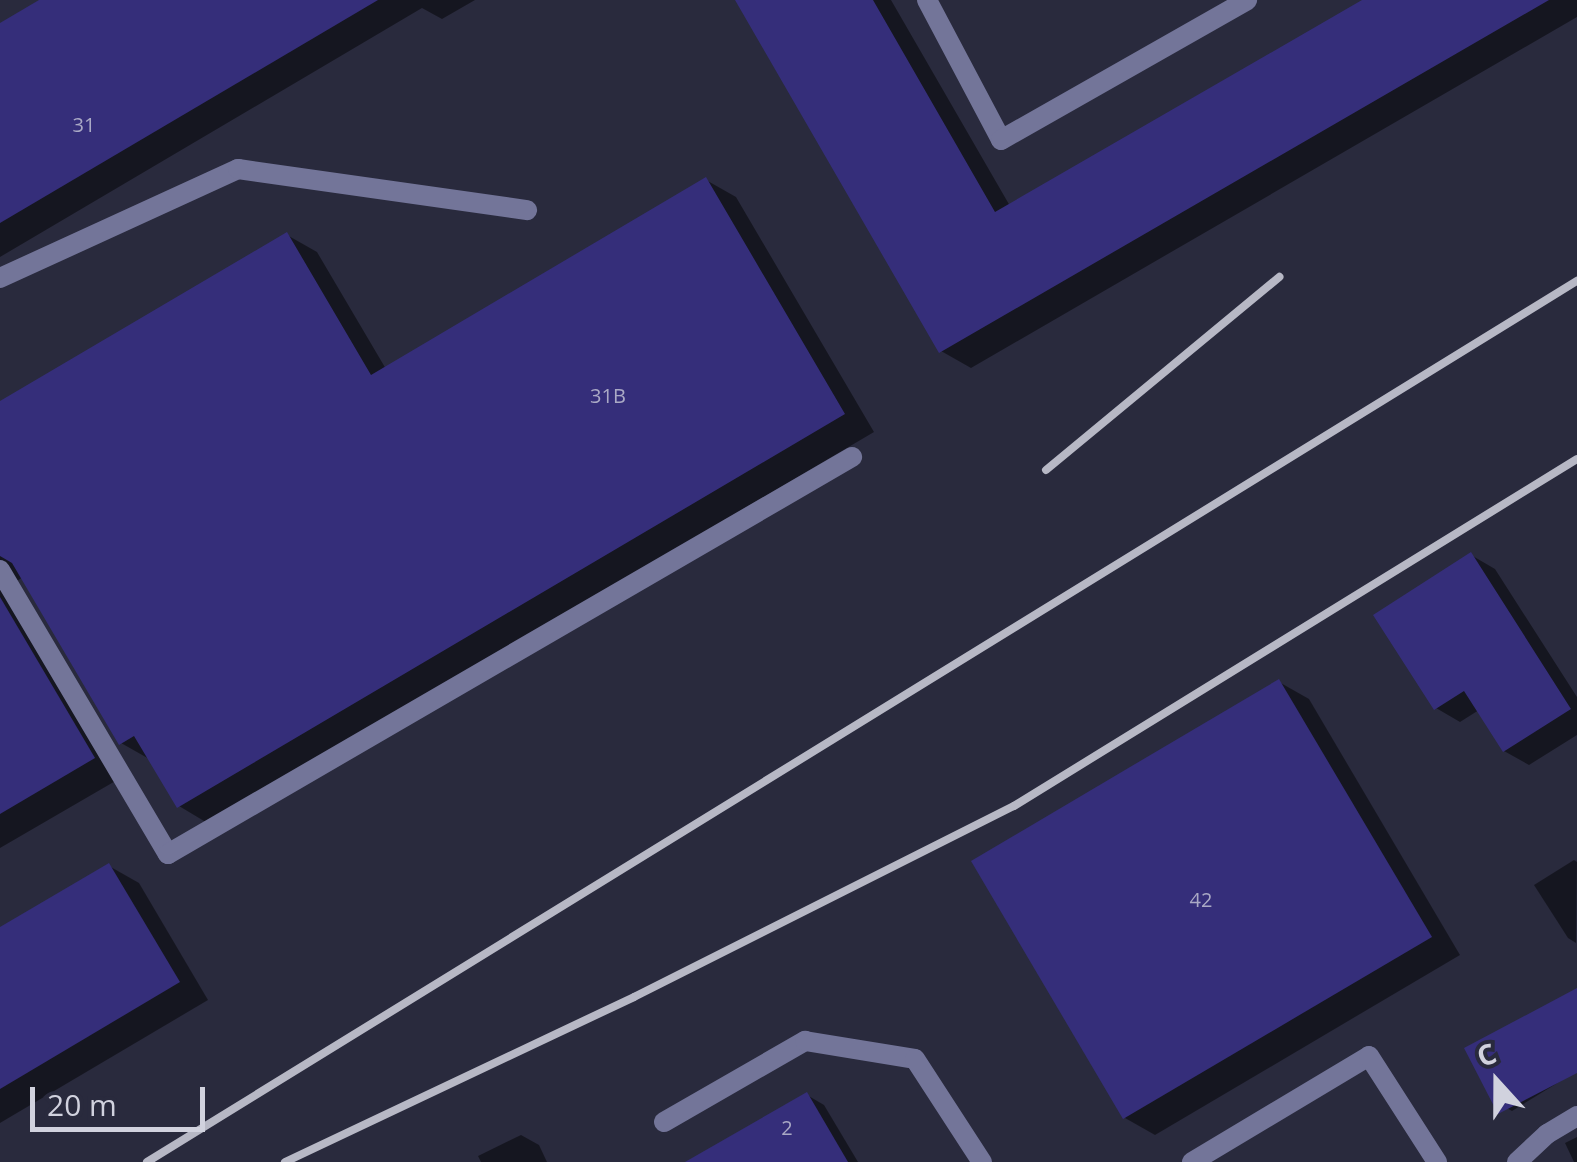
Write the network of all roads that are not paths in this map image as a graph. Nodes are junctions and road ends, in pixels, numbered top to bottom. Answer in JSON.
{"nodes":[{"id":1,"x":927,"y":0,"type":"edge"},
{"id":2,"x":1247,"y":0,"type":"edge"},
{"id":3,"x":526,"y":210,"type":"dead end"},
{"id":4,"x":0,"y":278,"type":"edge"},
{"id":5,"x":852,"y":457,"type":"dead end"},
{"id":6,"x":0,"y":570,"type":"edge"},
{"id":7,"x":1577,"y":1116,"type":"edge"},
{"id":8,"x":664,"y":1122,"type":"dead end"},
{"id":9,"x":982,"y":1162,"type":"edge"},
{"id":10,"x":1192,"y":1162,"type":"edge"},
{"id":11,"x":1436,"y":1162,"type":"edge"},
{"id":12,"x":1517,"y":1162,"type":"edge"}],
"edges":[{"from":1,"to":2,"type":"lane"},
{"from":3,"to":4,"type":"lane"},
{"from":5,"to":6,"type":"lane"},
{"from":7,"to":12,"type":"lane"},
{"from":8,"to":9,"type":"lane"},
{"from":10,"to":11,"type":"lane"}]}
